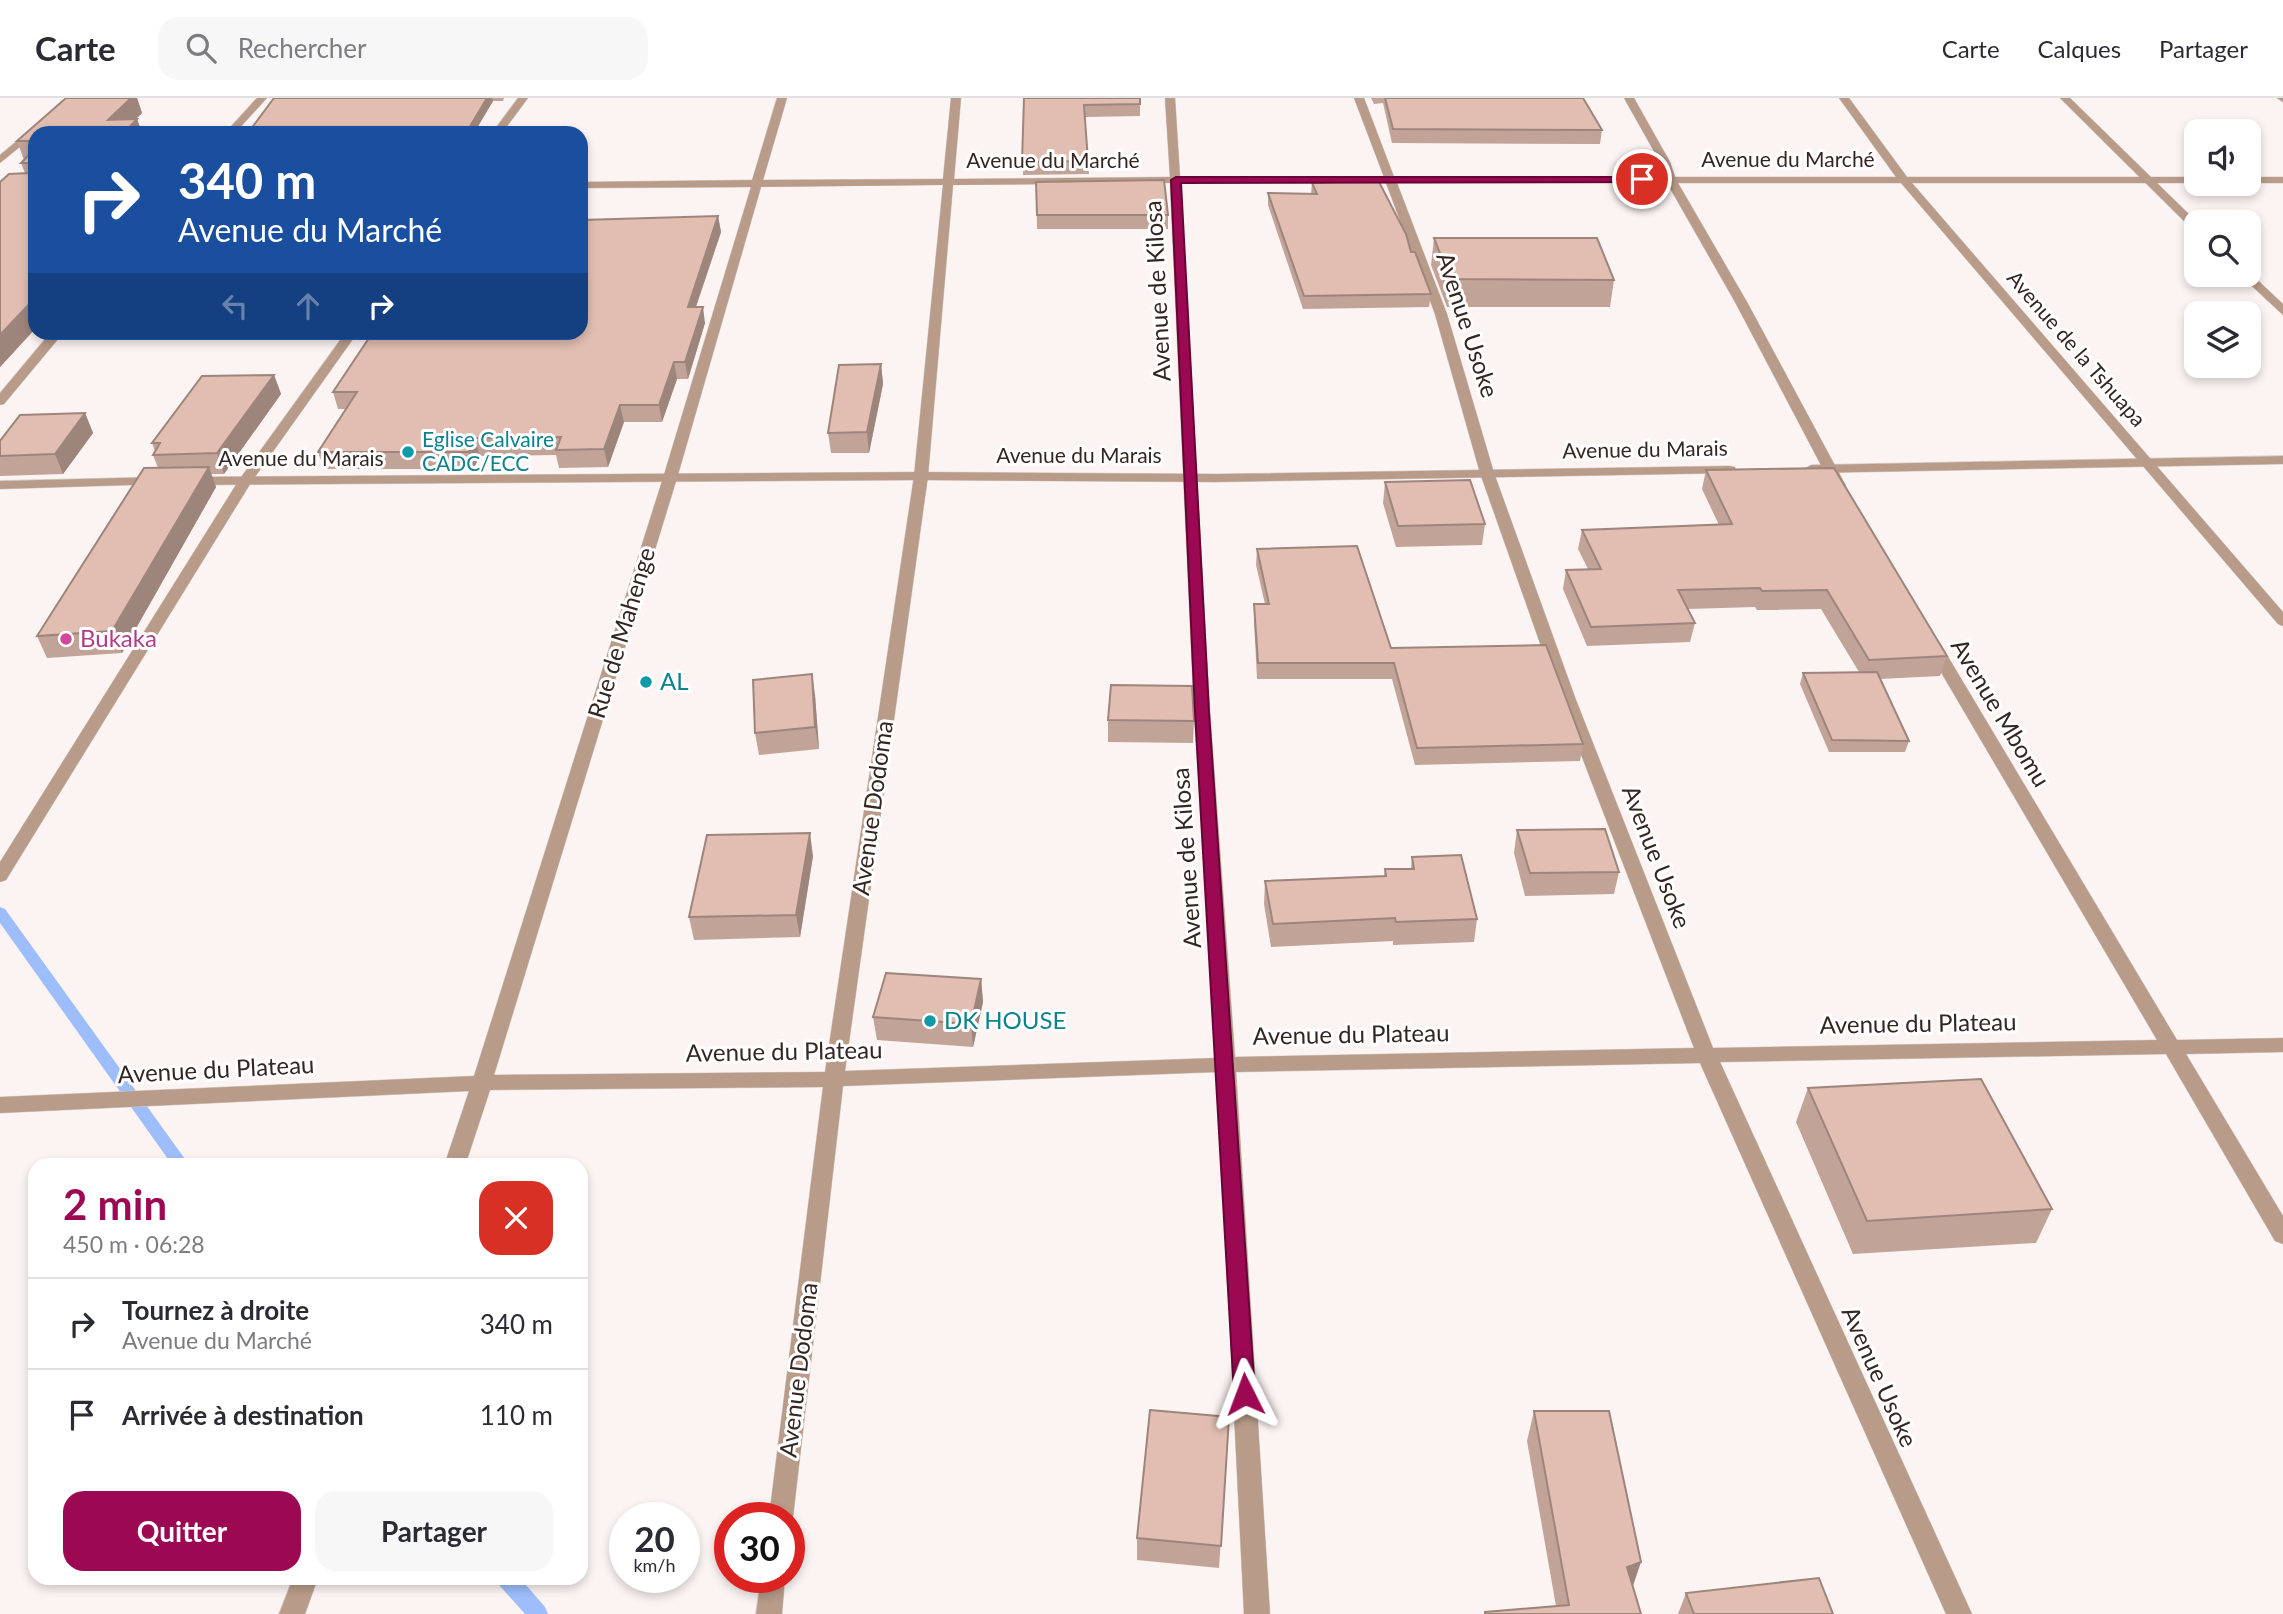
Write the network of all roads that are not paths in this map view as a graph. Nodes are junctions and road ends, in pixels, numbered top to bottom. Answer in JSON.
{"nodes":[{"id":1,"x":75,"y":98,"type":"edge"},
{"id":2,"x":262,"y":98,"type":"edge"},
{"id":3,"x":523,"y":98,"type":"edge"},
{"id":4,"x":782,"y":98,"type":"edge"},
{"id":5,"x":956,"y":98,"type":"edge"},
{"id":6,"x":1170,"y":98,"type":"edge"},
{"id":7,"x":1359,"y":98,"type":"edge"},
{"id":8,"x":1629,"y":98,"type":"edge"},
{"id":9,"x":1844,"y":98,"type":"edge"},
{"id":10,"x":2065,"y":98,"type":"edge"},
{"id":11,"x":41,"y":126,"type":"edge"},
{"id":12,"x":236,"y":126,"type":"edge"},
{"id":13,"x":502,"y":126,"type":"edge"},
{"id":14,"x":28,"y":137,"type":"edge"},
{"id":15,"x":0,"y":160,"type":"edge"},
{"id":16,"x":1670,"y":179,"type":"junction"},
{"id":17,"x":949,"y":180,"type":"junction"},
{"id":18,"x":1176,"y":180,"type":"junction"},
{"id":19,"x":1391,"y":180,"type":"junction"},
{"id":20,"x":1904,"y":180,"type":"junction"},
{"id":21,"x":2147,"y":180,"type":"junction"},
{"id":22,"x":2184,"y":180,"type":"edge"},
{"id":23,"x":2261,"y":180,"type":"edge"},
{"id":24,"x":2283,"y":180,"type":"edge"},
{"id":25,"x":758,"y":183,"type":"junction"},
{"id":26,"x":588,"y":185,"type":"edge"},
{"id":27,"x":2184,"y":215,"type":"edge"},
{"id":28,"x":2258,"y":287,"type":"edge"},
{"id":29,"x":2283,"y":311,"type":"edge"},
{"id":30,"x":51,"y":340,"type":"edge"},
{"id":31,"x":346,"y":340,"type":"edge"},
{"id":32,"x":0,"y":401,"type":"edge"},
{"id":33,"x":2283,"y":460,"type":"edge"},
{"id":34,"x":2149,"y":463,"type":"junction"},
{"id":35,"x":1801,"y":469,"type":"edge"},
{"id":36,"x":1829,"y":469,"type":"junction"},
{"id":37,"x":1746,"y":470,"type":"edge"},
{"id":38,"x":1487,"y":473,"type":"junction"},
{"id":39,"x":921,"y":476,"type":"junction"},
{"id":40,"x":670,"y":478,"type":"junction"},
{"id":41,"x":1192,"y":478,"type":"junction"},
{"id":42,"x":246,"y":480,"type":"junction"},
{"id":43,"x":0,"y":485,"type":"edge"},
{"id":44,"x":1850,"y":505,"type":"edge"},
{"id":45,"x":2283,"y":621,"type":"edge"},
{"id":46,"x":1921,"y":625,"type":"edge"},
{"id":47,"x":0,"y":876,"type":"edge"},
{"id":48,"x":2171,"y":1045,"type":"junction"},
{"id":49,"x":2283,"y":1045,"type":"edge"},
{"id":50,"x":1706,"y":1054,"type":"junction"},
{"id":51,"x":1226,"y":1065,"type":"junction"},
{"id":52,"x":834,"y":1079,"type":"junction"},
{"id":53,"x":482,"y":1083,"type":"junction"},
{"id":54,"x":0,"y":1105,"type":"edge"},
{"id":55,"x":457,"y":1158,"type":"edge"},
{"id":56,"x":2283,"y":1235,"type":"edge"},
{"id":57,"x":783,"y":1502,"type":"edge"},
{"id":58,"x":303,"y":1585,"type":"edge"},
{"id":59,"x":772,"y":1593,"type":"edge"},
{"id":60,"x":292,"y":1614,"type":"edge"},
{"id":61,"x":769,"y":1614,"type":"edge"},
{"id":62,"x":1257,"y":1614,"type":"edge"},
{"id":63,"x":1959,"y":1614,"type":"edge"}],
"edges":[{"from":1,"to":11,"type":"street"},
{"from":2,"to":12,"type":"street"},
{"from":3,"to":13,"type":"street"},
{"from":4,"to":25,"type":"street","name":"Rue de Mahenge"},
{"from":5,"to":17,"type":"street","name":"Avenue Dodoma"},
{"from":6,"to":18,"type":"street","name":"Avenue de Kilosa"},
{"from":7,"to":19,"type":"street","name":"Avenue Usoke"},
{"from":8,"to":16,"type":"street"},
{"from":9,"to":20,"type":"street","name":"Avenue de la Tshuapa"},
{"from":10,"to":21,"type":"street"},
{"from":14,"to":15,"type":"street"},
{"from":16,"to":19,"type":"street","name":"Avenue du Marché"},
{"from":16,"to":20,"type":"street","name":"Avenue du Marché"},
{"from":16,"to":36,"type":"street"},
{"from":17,"to":18,"type":"street","name":"Avenue du Marché"},
{"from":17,"to":25,"type":"street","name":"Avenue du Marché"},
{"from":17,"to":39,"type":"street","name":"Avenue Dodoma"},
{"from":18,"to":19,"type":"street","name":"Avenue du Marché"},
{"from":18,"to":41,"type":"street","name":"Avenue de Kilosa"},
{"from":19,"to":38,"type":"street","name":"Avenue Usoke"},
{"from":20,"to":21,"type":"street","name":"Avenue du Marché"},
{"from":20,"to":34,"type":"street","name":"Avenue de la Tshuapa"},
{"from":21,"to":22,"type":"street","name":"Avenue du Marché"},
{"from":21,"to":27,"type":"street"},
{"from":23,"to":24,"type":"street"},
{"from":25,"to":26,"type":"street","name":"Avenue du Marché"},
{"from":25,"to":40,"type":"street","name":"Rue de Mahenge"},
{"from":28,"to":29,"type":"street"},
{"from":30,"to":32,"type":"street"},
{"from":31,"to":42,"type":"street"},
{"from":33,"to":34,"type":"street"},
{"from":34,"to":36,"type":"street"},
{"from":34,"to":45,"type":"street","name":"Avenue de la Tshuapa"},
{"from":35,"to":36,"type":"street"},
{"from":36,"to":44,"type":"street"},
{"from":37,"to":38,"type":"street","name":"Avenue du Marais"},
{"from":38,"to":41,"type":"street","name":"Avenue du Marais"},
{"from":38,"to":50,"type":"street","name":"Avenue Usoke"},
{"from":39,"to":40,"type":"street","name":"Avenue du Marais"},
{"from":39,"to":41,"type":"street","name":"Avenue du Marais"},
{"from":39,"to":52,"type":"street","name":"Avenue Dodoma"},
{"from":40,"to":42,"type":"street","name":"Avenue du Marais"},
{"from":40,"to":53,"type":"street","name":"Rue de Mahenge"},
{"from":41,"to":51,"type":"street","name":"Avenue de Kilosa"},
{"from":42,"to":43,"type":"street","name":"Avenue du Marais"},
{"from":42,"to":47,"type":"street"},
{"from":46,"to":48,"type":"street","name":"Avenue Mbomu"},
{"from":48,"to":49,"type":"street","name":"Avenue du Plateau"},
{"from":48,"to":50,"type":"street","name":"Avenue du Plateau"},
{"from":48,"to":56,"type":"street","name":"Avenue Mbomu"},
{"from":50,"to":51,"type":"street","name":"Avenue du Plateau"},
{"from":50,"to":63,"type":"street","name":"Avenue Usoke"},
{"from":51,"to":52,"type":"street","name":"Avenue du Plateau"},
{"from":51,"to":62,"type":"street","name":"Avenue de Kilosa"},
{"from":52,"to":53,"type":"street","name":"Avenue du Plateau"},
{"from":52,"to":57,"type":"street","name":"Avenue Dodoma"},
{"from":53,"to":54,"type":"street","name":"Avenue du Plateau"},
{"from":53,"to":55,"type":"street","name":"Rue de Mahenge"},
{"from":58,"to":60,"type":"street"},
{"from":59,"to":61,"type":"street"}]}
